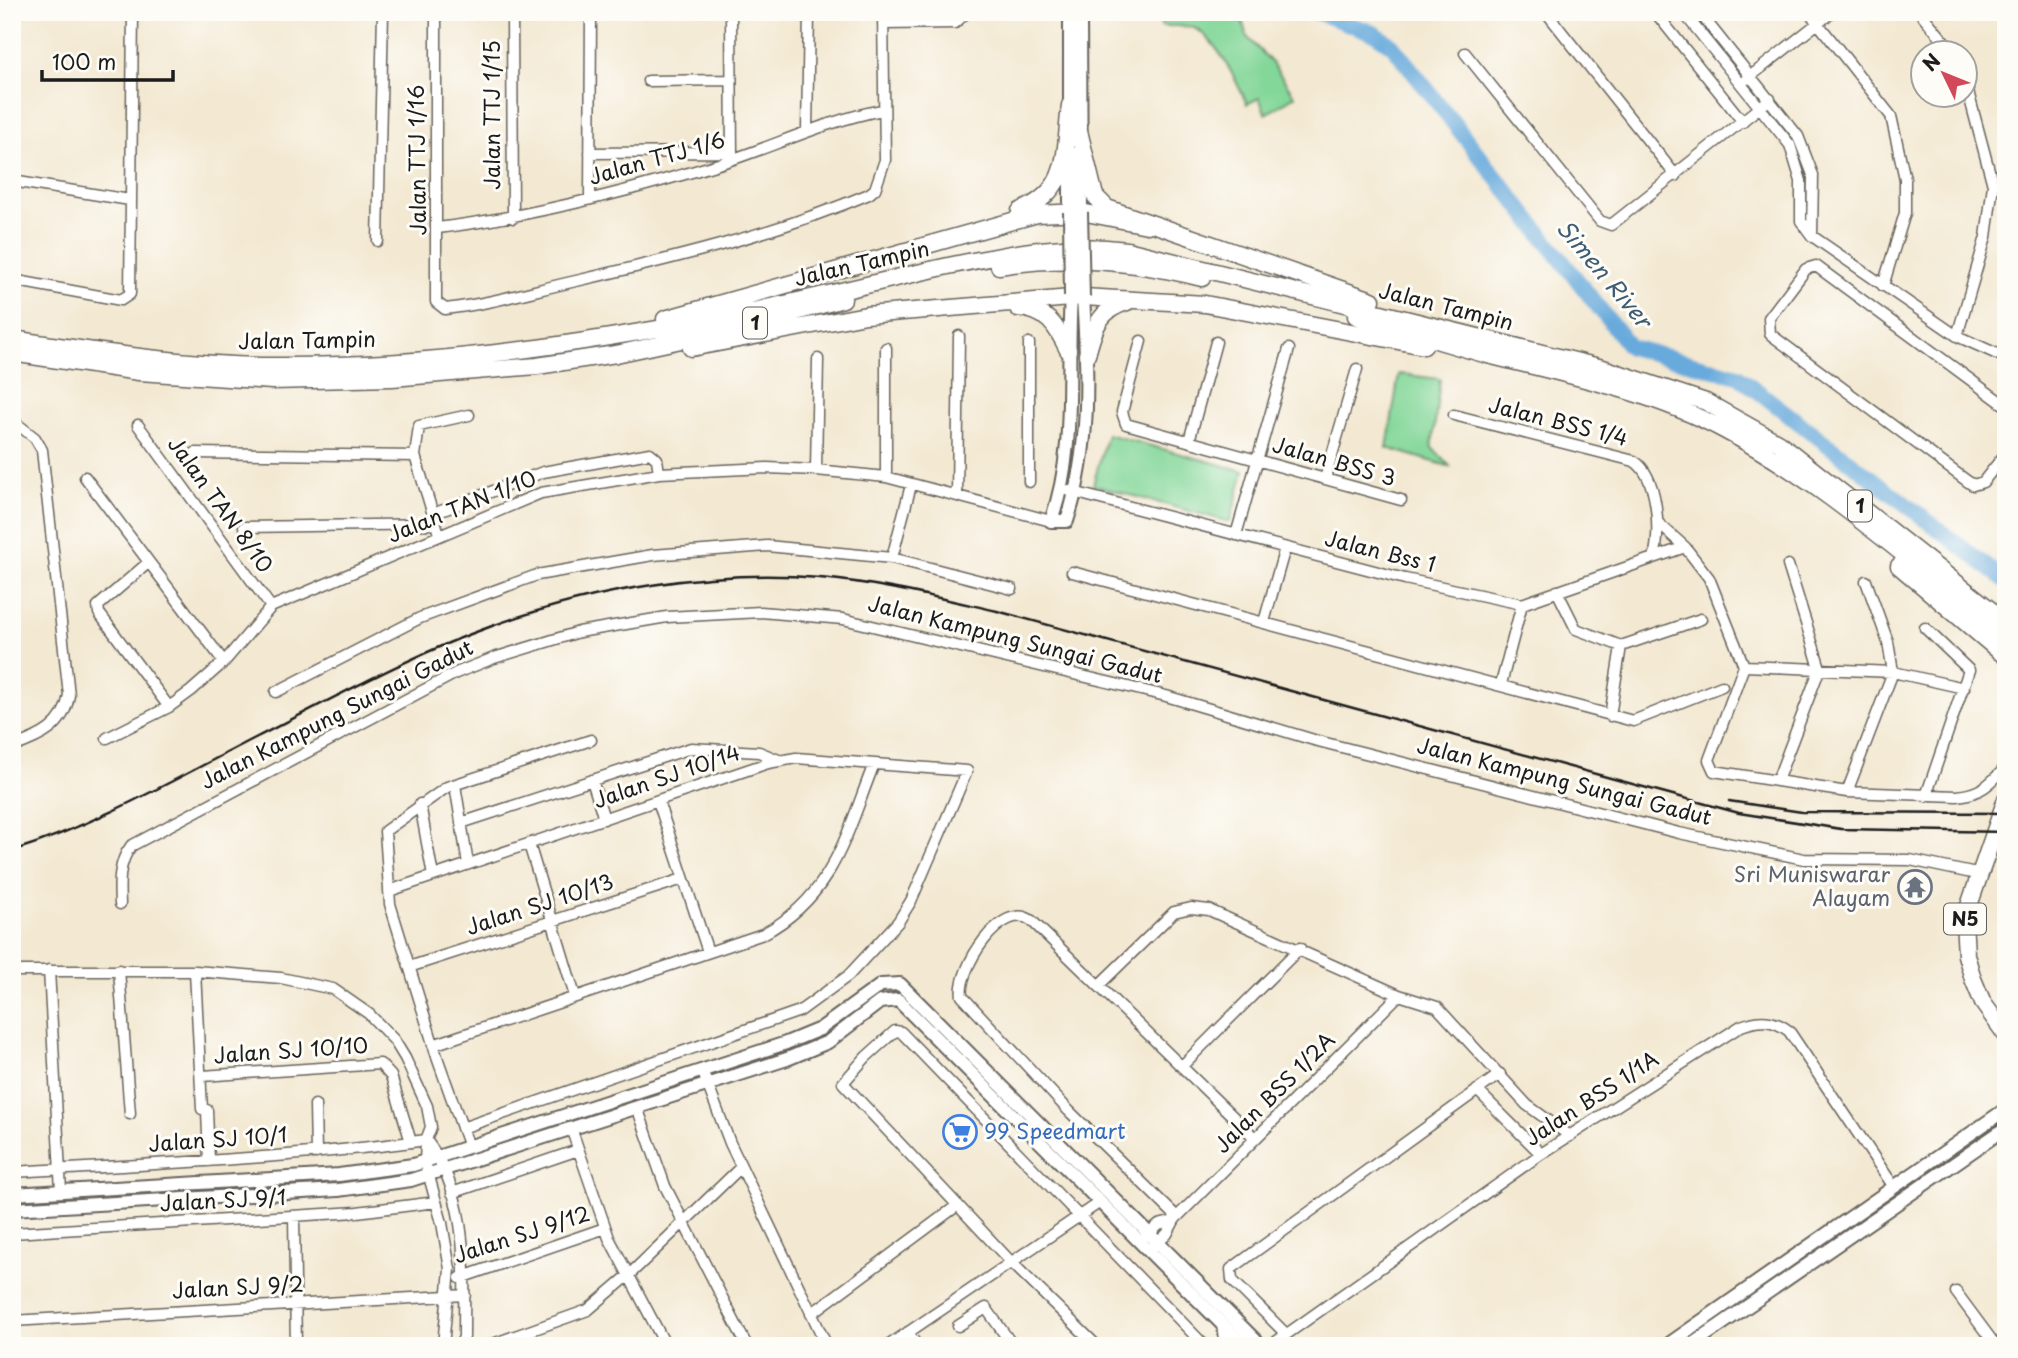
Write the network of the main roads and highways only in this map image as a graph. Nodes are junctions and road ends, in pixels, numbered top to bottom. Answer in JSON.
{"nodes":[{"id":1,"x":1070,"y":104,"type":"road end"},
{"id":2,"x":1079,"y":131,"type":"road end"},
{"id":3,"x":1147,"y":225,"type":"junction"},
{"id":4,"x":975,"y":229,"type":"junction"},
{"id":5,"x":1136,"y":299,"type":"junction"},
{"id":6,"x":978,"y":305,"type":"junction"},
{"id":7,"x":1449,"y":329,"type":"junction"},
{"id":8,"x":621,"y":336,"type":"junction"},
{"id":9,"x":12,"y":339,"type":"edge"},
{"id":10,"x":645,"y":349,"type":"junction"},
{"id":11,"x":1068,"y":350,"type":"road end"},
{"id":12,"x":12,"y":353,"type":"edge"},
{"id":13,"x":1485,"y":354,"type":"junction"},
{"id":14,"x":1087,"y":355,"type":"road end"},
{"id":15,"x":1775,"y":462,"type":"junction"},
{"id":16,"x":2006,"y":622,"type":"edge"},
{"id":17,"x":2006,"y":636,"type":"edge"},
{"id":18,"x":2005,"y":657,"type":"edge"},
{"id":19,"x":2006,"y":799,"type":"edge"},
{"id":20,"x":2006,"y":1035,"type":"edge"}],
"edges":[{"from":1,"to":4,"type":"main road"},
{"from":2,"to":3,"type":"main road"},
{"from":3,"to":4,"type":"main road"},
{"from":3,"to":7,"type":"main road"},
{"from":4,"to":8,"type":"main road"},
{"from":5,"to":6,"type":"main road"},
{"from":5,"to":13,"type":"main road"},
{"from":5,"to":14,"type":"main road"},
{"from":6,"to":10,"type":"main road"},
{"from":6,"to":11,"type":"main road"},
{"from":7,"to":8,"type":"main road","name":"Jalan Tampin","number":"1"},
{"from":7,"to":16,"type":"main road","name":"Jalan Tampin","number":"1"},
{"from":8,"to":9,"type":"main road","name":"Jalan Tampin","number":"1"},
{"from":10,"to":12,"type":"main road","name":"Jalan Tampin","number":"1"},
{"from":10,"to":13,"type":"main road","name":"Jalan Tampin","number":"1"},
{"from":13,"to":15,"type":"main road","number":"1"},
{"from":15,"to":17,"type":"main road","number":"1"},
{"from":15,"to":18,"type":"main road"},
{"from":19,"to":20,"type":"main road","number":"N5"}]}
